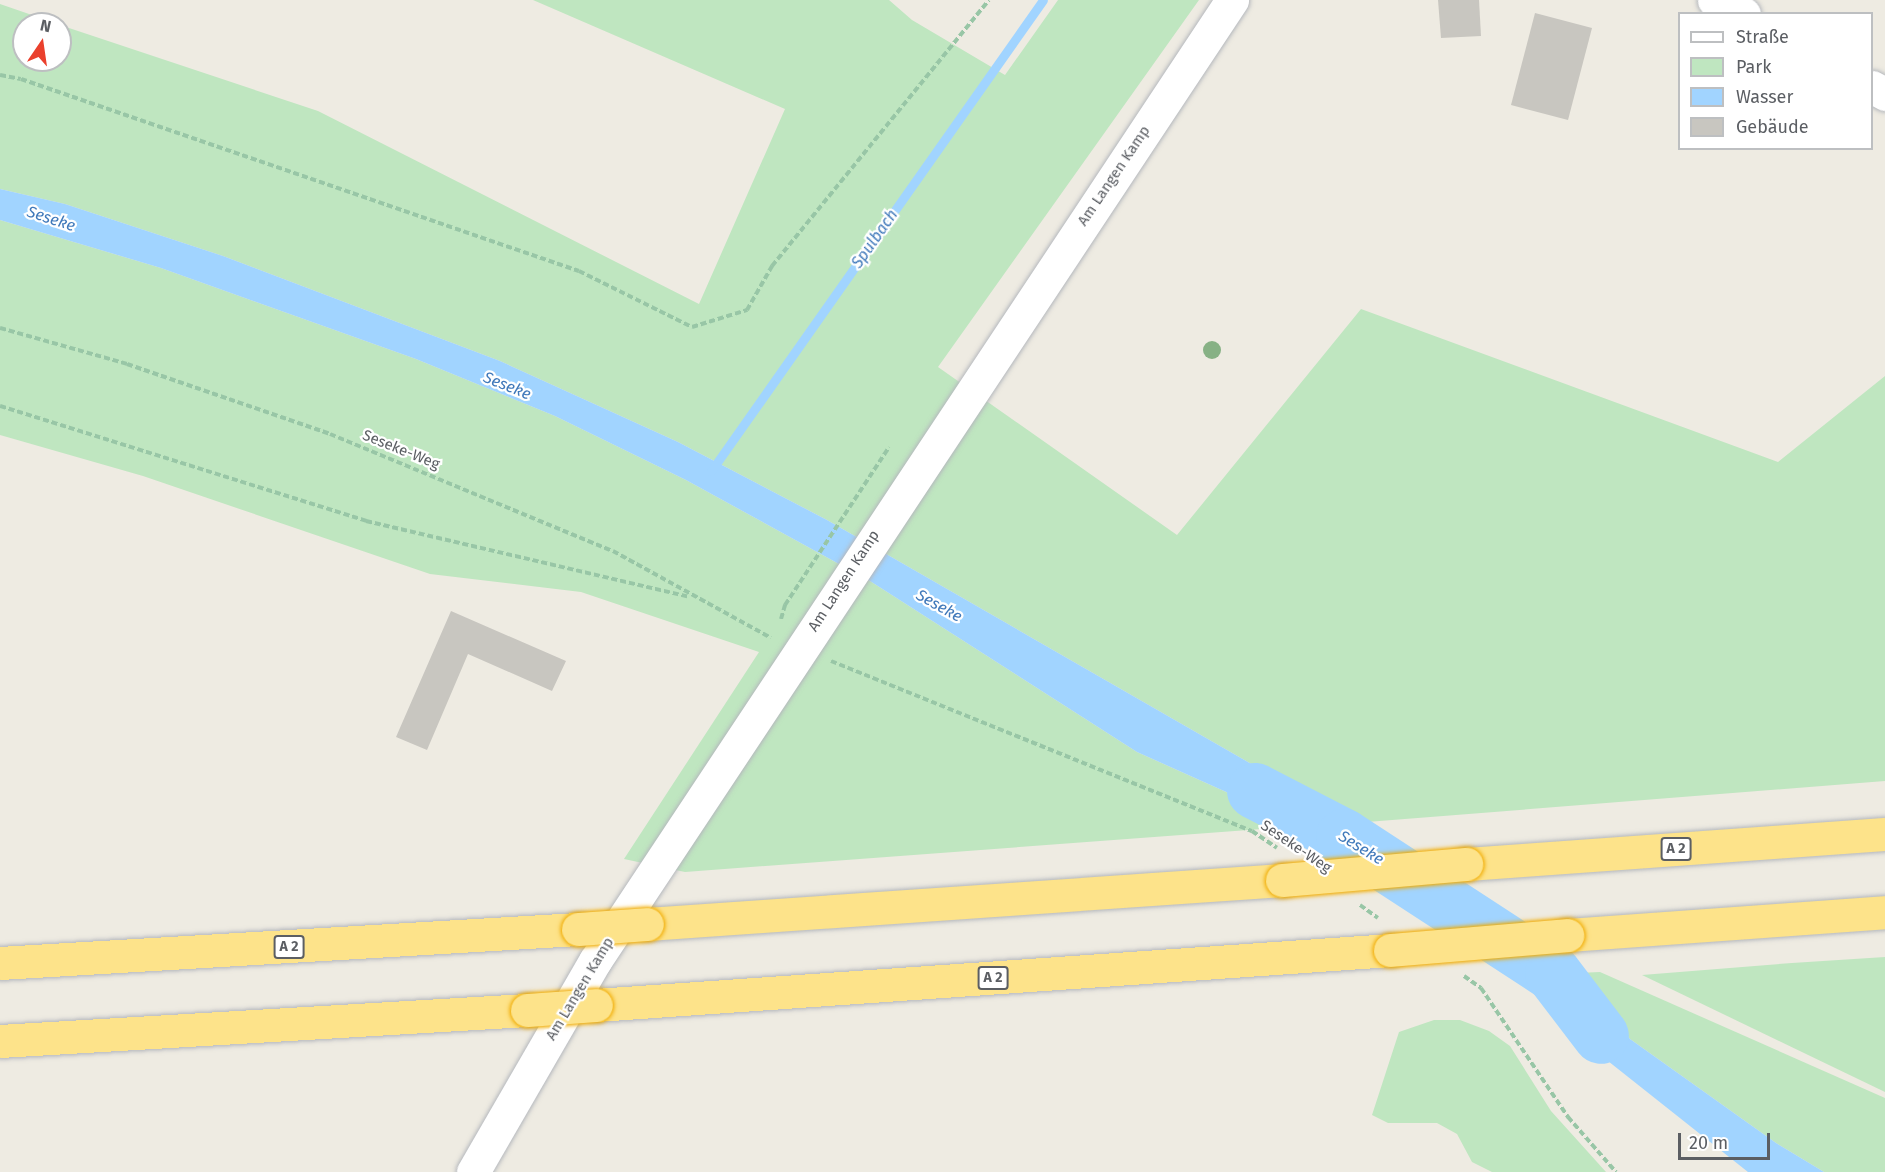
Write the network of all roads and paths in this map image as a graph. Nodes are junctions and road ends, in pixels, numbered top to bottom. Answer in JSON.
{"nodes":[{"id":1,"x":989,"y":0,"type":"edge"},
{"id":2,"x":1232,"y":0,"type":"edge"},
{"id":3,"x":1714,"y":0,"type":"edge"},
{"id":4,"x":1740,"y":12,"type":"edge"},
{"id":5,"x":0,"y":75,"type":"edge"},
{"id":6,"x":0,"y":328,"type":"edge"},
{"id":7,"x":0,"y":406,"type":"edge"},
{"id":8,"x":889,"y":447,"type":"dead end"},
{"id":9,"x":691,"y":597,"type":"junction"},
{"id":10,"x":785,"y":605,"type":"dead end"},
{"id":11,"x":788,"y":644,"type":"junction"},
{"id":12,"x":1885,"y":834,"type":"edge"},
{"id":13,"x":1281,"y":865,"type":"junction"},
{"id":14,"x":1357,"y":903,"type":"dead end"},
{"id":15,"x":1885,"y":912,"type":"edge"},
{"id":16,"x":1388,"y":937,"type":"junction"},
{"id":17,"x":0,"y":963,"type":"edge"},
{"id":18,"x":1462,"y":975,"type":"dead end"},
{"id":19,"x":0,"y":1041,"type":"edge"},
{"id":20,"x":473,"y":1172,"type":"edge"},
{"id":21,"x":1616,"y":1172,"type":"edge"}],
"edges":[{"from":1,"to":5,"type":"path"},
{"from":2,"to":11,"type":"street","name":"Am Langen Kamp"},
{"from":3,"to":4,"type":"street"},
{"from":6,"to":9,"type":"path","name":"Seseke-Weg"},
{"from":7,"to":9,"type":"path"},
{"from":8,"to":10,"type":"path"},
{"from":9,"to":11,"type":"path","name":"Seseke-Weg"},
{"from":11,"to":13,"type":"path","name":"Seseke-Weg"},
{"from":11,"to":20,"type":"street","name":"Am Langen Kamp"},
{"from":12,"to":13,"type":"highway","number":"A 2","bridge":true},
{"from":13,"to":17,"type":"highway","number":"A 2","bridge":true},
{"from":14,"to":16,"type":"path"},
{"from":15,"to":16,"type":"highway","number":"A 2","bridge":true},
{"from":16,"to":19,"type":"highway","number":"A 2","bridge":true},
{"from":18,"to":21,"type":"path"}]}
